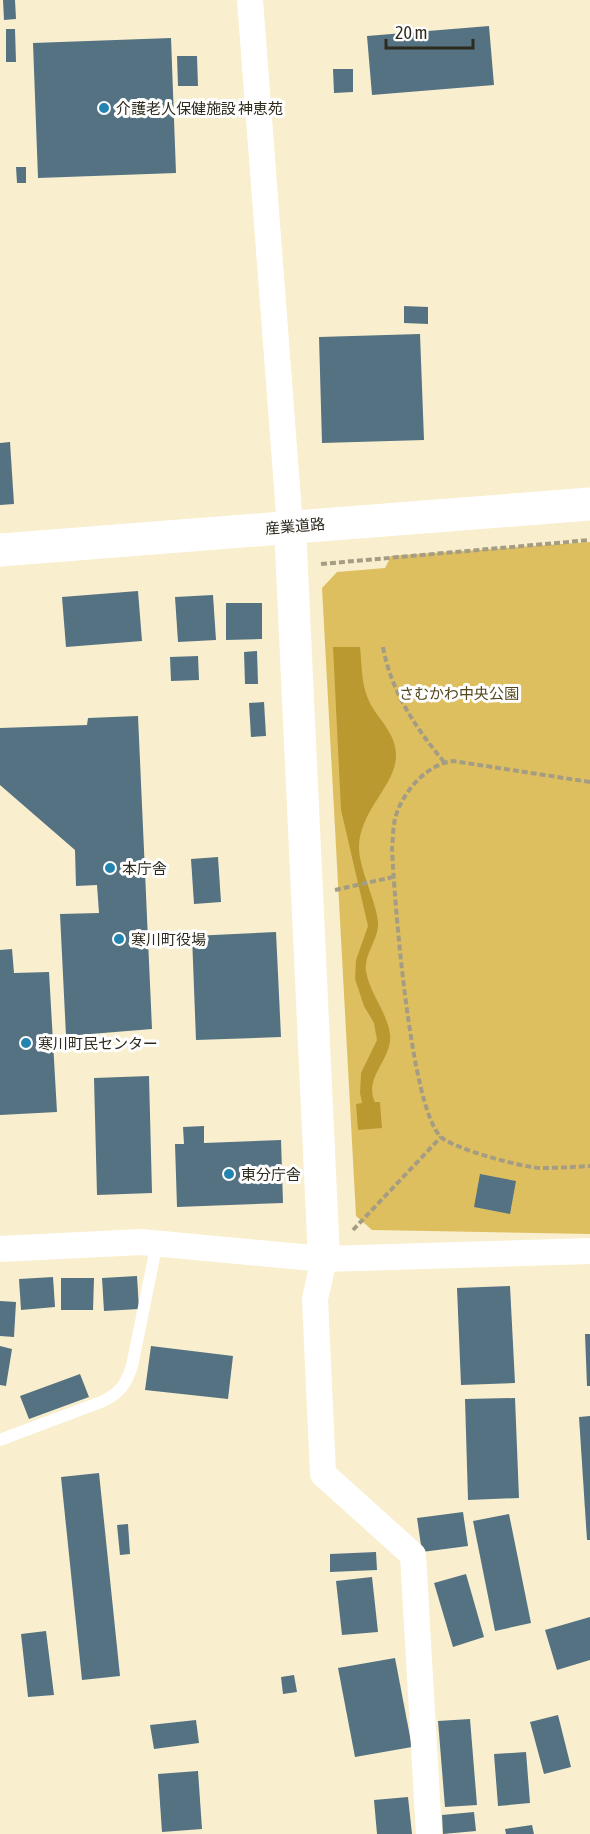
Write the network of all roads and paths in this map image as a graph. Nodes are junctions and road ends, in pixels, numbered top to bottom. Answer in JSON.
{"nodes":[{"id":1,"x":250,"y":0,"type":"edge"},
{"id":2,"x":590,"y":504,"type":"edge"},
{"id":3,"x":290,"y":527,"type":"junction"},
{"id":4,"x":590,"y":540,"type":"edge"},
{"id":5,"x":0,"y":550,"type":"edge"},
{"id":6,"x":311,"y":564,"type":"dead end"},
{"id":7,"x":383,"y":647,"type":"dead end"},
{"id":8,"x":445,"y":762,"type":"junction"},
{"id":9,"x":590,"y":782,"type":"edge"},
{"id":10,"x":393,"y":877,"type":"junction"},
{"id":11,"x":308,"y":893,"type":"junction"},
{"id":12,"x":441,"y":1137,"type":"junction"},
{"id":13,"x":590,"y":1166,"type":"edge"},
{"id":14,"x":353,"y":1230,"type":"dead end"},
{"id":15,"x":157,"y":1243,"type":"junction"},
{"id":16,"x":0,"y":1249,"type":"edge"},
{"id":17,"x":590,"y":1251,"type":"edge"},
{"id":18,"x":324,"y":1259,"type":"junction"},
{"id":19,"x":0,"y":1440,"type":"edge"},
{"id":20,"x":429,"y":1834,"type":"edge"}],
"edges":[{"from":1,"to":3,"type":"street"},
{"from":2,"to":3,"type":"main road","name":"産業道路"},
{"from":3,"to":5,"type":"main road","name":"産業道路"},
{"from":3,"to":11,"type":"street"},
{"from":4,"to":6,"type":"path"},
{"from":7,"to":8,"type":"path"},
{"from":8,"to":9,"type":"path"},
{"from":8,"to":10,"type":"path"},
{"from":10,"to":11,"type":"path"},
{"from":10,"to":12,"type":"path"},
{"from":11,"to":18,"type":"street"},
{"from":12,"to":13,"type":"path"},
{"from":12,"to":14,"type":"path"},
{"from":15,"to":16,"type":"street"},
{"from":15,"to":18,"type":"street"},
{"from":15,"to":19,"type":"lane"},
{"from":17,"to":18,"type":"street"},
{"from":18,"to":20,"type":"street"}]}
